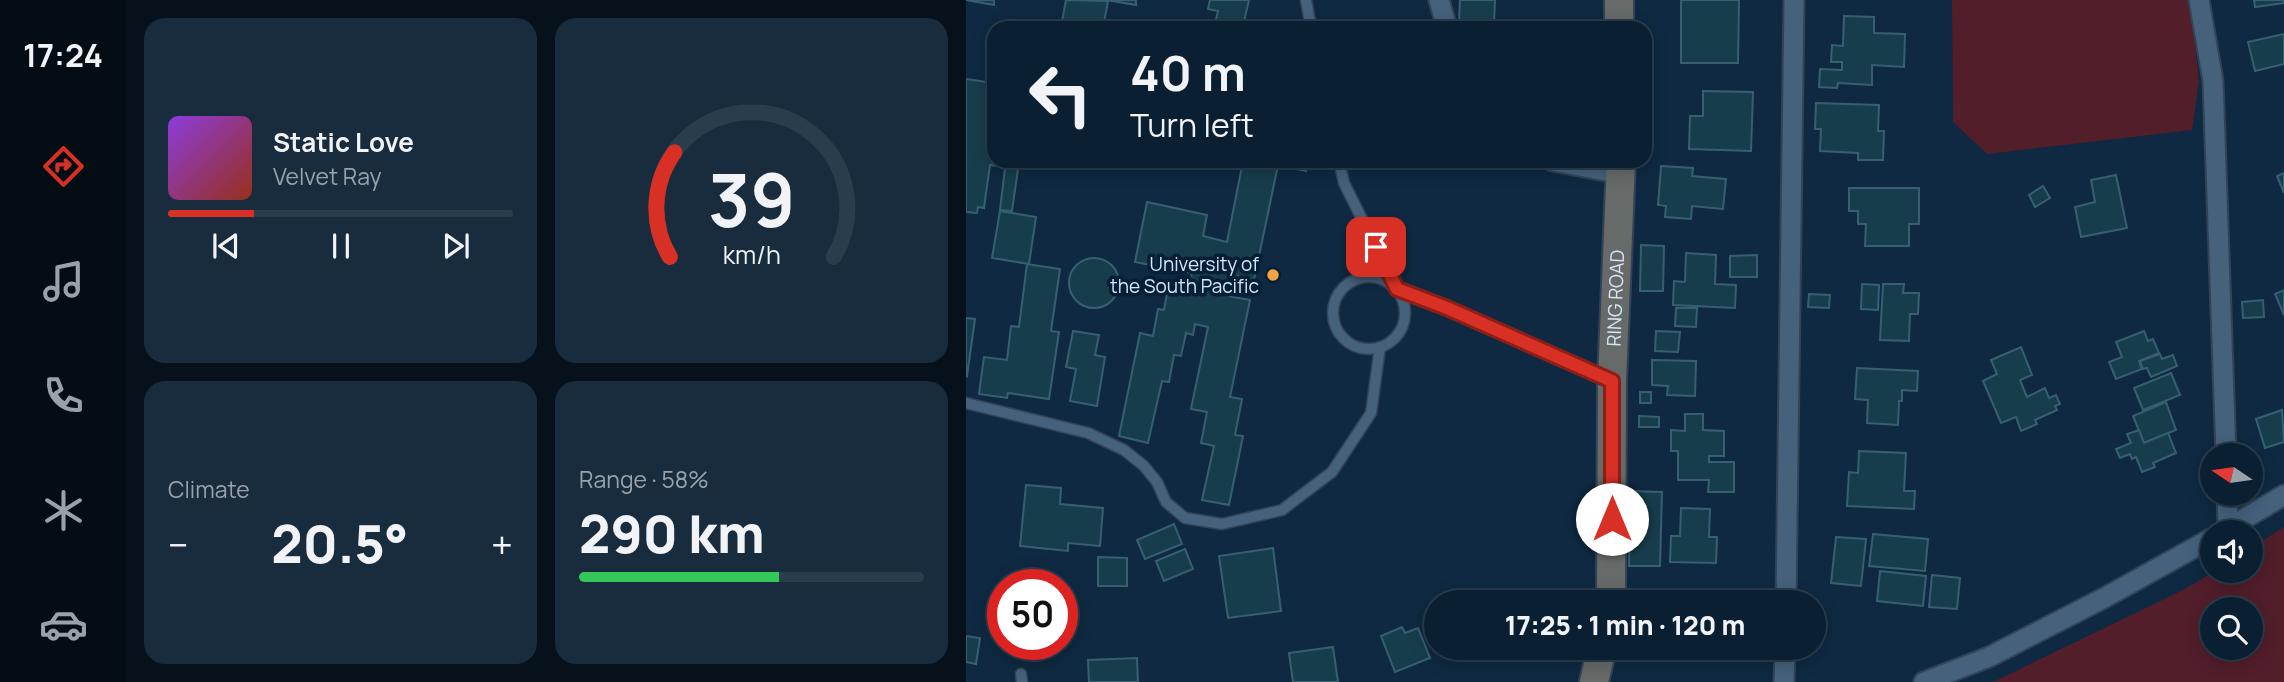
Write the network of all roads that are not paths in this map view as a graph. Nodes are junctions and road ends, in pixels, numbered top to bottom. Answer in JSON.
{"nodes":[{"id":1,"x":1306,"y":0,"type":"edge"},
{"id":2,"x":1439,"y":0,"type":"edge"},
{"id":3,"x":1619,"y":0,"type":"edge"},
{"id":4,"x":1794,"y":0,"type":"edge"},
{"id":5,"x":2199,"y":0,"type":"edge"},
{"id":6,"x":1310,"y":21,"type":"edge"},
{"id":7,"x":1445,"y":21,"type":"edge"},
{"id":8,"x":1619,"y":21,"type":"edge"},
{"id":9,"x":1341,"y":168,"type":"edge"},
{"id":10,"x":1621,"y":168,"type":"edge"},
{"id":11,"x":1397,"y":289,"type":"junction"},
{"id":12,"x":1380,"y":347,"type":"junction"},
{"id":13,"x":1612,"y":381,"type":"junction"},
{"id":14,"x":966,"y":403,"type":"edge"},
{"id":15,"x":2225,"y":443,"type":"edge"},
{"id":16,"x":2284,"y":495,"type":"edge"},
{"id":17,"x":2243,"y":520,"type":"edge"},
{"id":18,"x":2200,"y":545,"type":"edge"},
{"id":19,"x":1611,"y":590,"type":"edge"},
{"id":20,"x":1786,"y":590,"type":"edge"},
{"id":21,"x":1599,"y":660,"type":"edge"},
{"id":22,"x":1609,"y":660,"type":"edge"},
{"id":23,"x":1785,"y":660,"type":"edge"},
{"id":24,"x":1594,"y":682,"type":"edge"},
{"id":25,"x":1608,"y":682,"type":"edge"},
{"id":26,"x":1784,"y":682,"type":"edge"},
{"id":27,"x":1924,"y":682,"type":"edge"}],
"edges":[{"from":1,"to":6,"type":"lane"},
{"from":2,"to":7,"type":"street"},
{"from":3,"to":8,"type":"main road"},
{"from":4,"to":20,"type":"street"},
{"from":5,"to":15,"type":"street"},
{"from":9,"to":11,"type":"lane"},
{"from":10,"to":13,"type":"main road","name":"RING ROAD"},
{"from":11,"to":12,"type":"lane"},
{"from":11,"to":12,"type":"lane"},
{"from":11,"to":13,"type":"lane"},
{"from":12,"to":14,"type":"lane"},
{"from":13,"to":19,"type":"main road","name":"RING ROAD"},
{"from":16,"to":17,"type":"street"},
{"from":18,"to":27,"type":"street"},
{"from":21,"to":24,"type":"main road"},
{"from":22,"to":25,"type":"main road"},
{"from":23,"to":26,"type":"street"}]}
